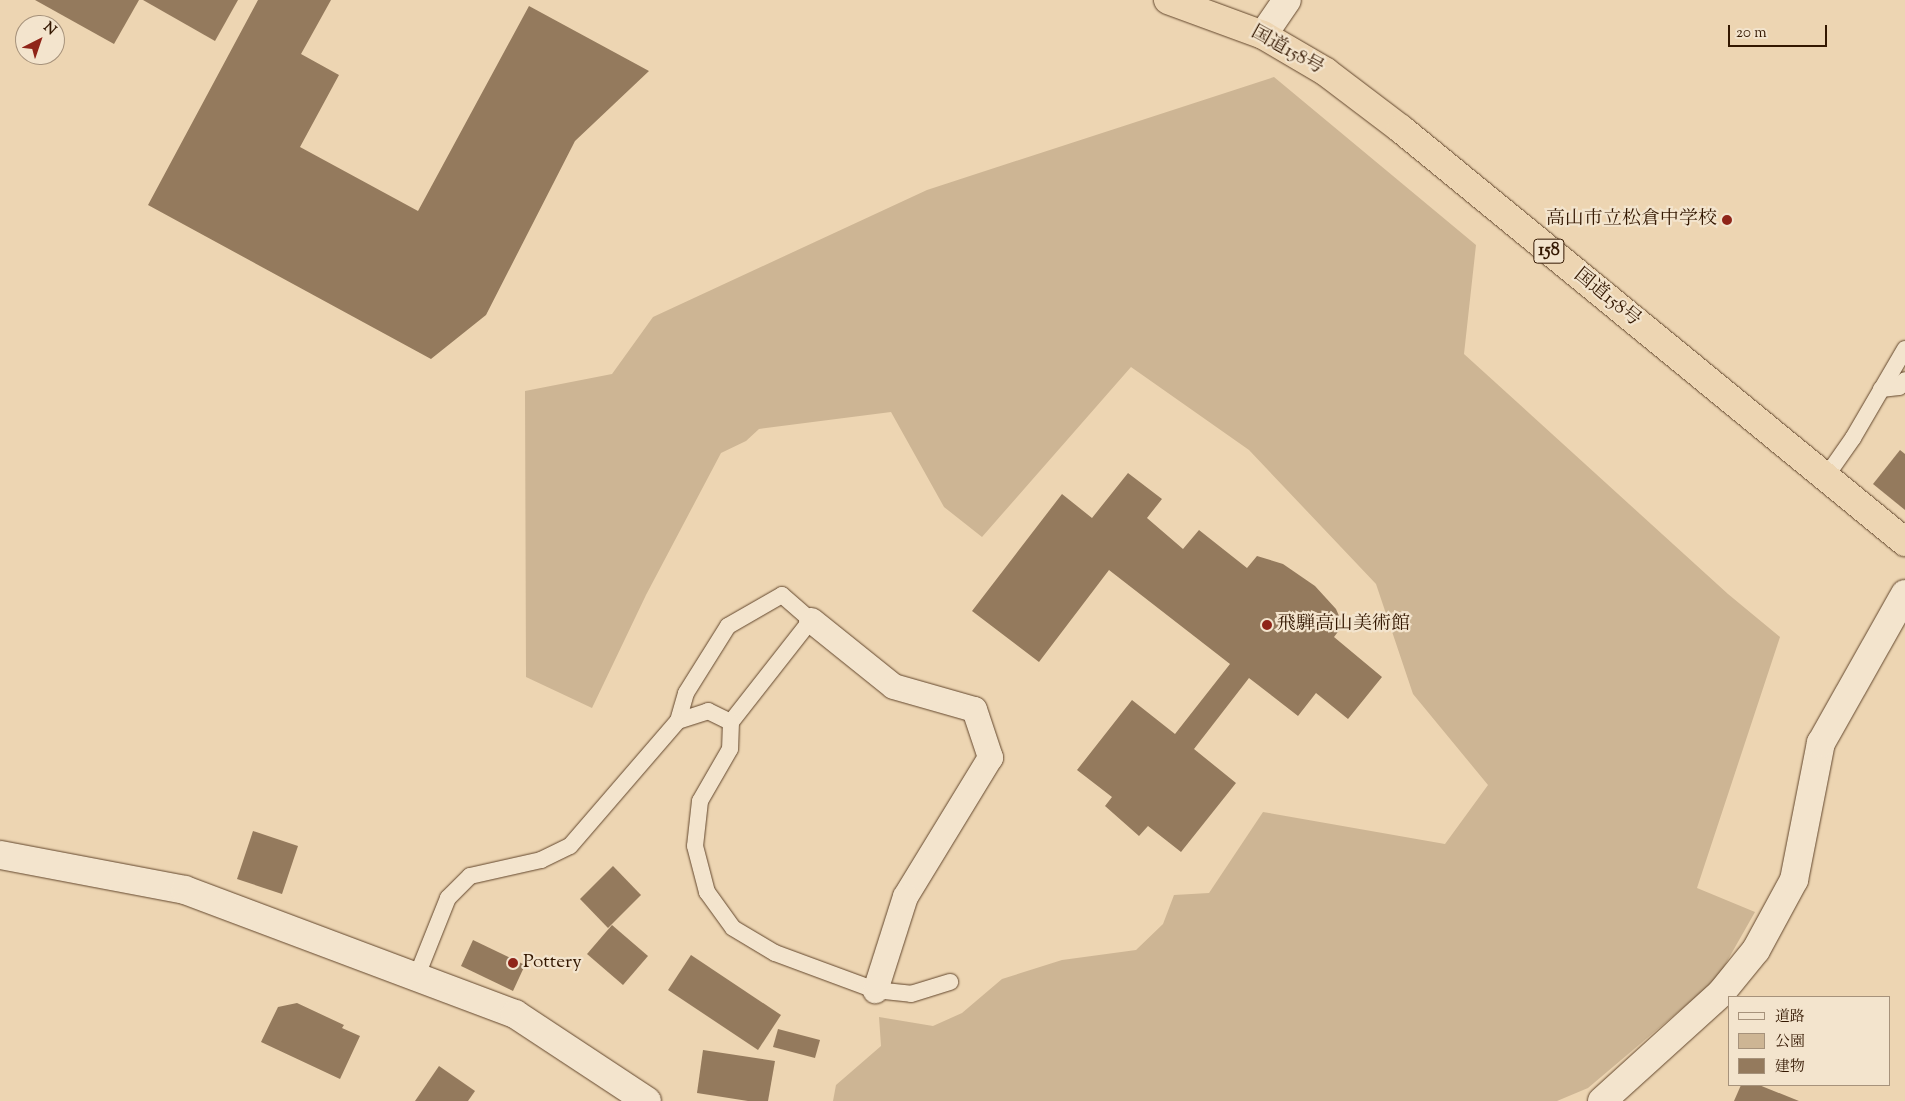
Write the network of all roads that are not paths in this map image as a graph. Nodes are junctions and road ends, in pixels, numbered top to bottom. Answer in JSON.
{"nodes":[{"id":1,"x":1168,"y":0,"type":"edge"},
{"id":2,"x":1287,"y":0,"type":"edge"},
{"id":3,"x":1263,"y":35,"type":"junction"},
{"id":4,"x":1905,"y":349,"type":"edge"},
{"id":5,"x":1905,"y":380,"type":"edge"},
{"id":6,"x":1881,"y":389,"type":"junction"},
{"id":7,"x":1825,"y":478,"type":"junction"},
{"id":8,"x":1905,"y":542,"type":"edge"},
{"id":9,"x":1905,"y":594,"type":"edge"},
{"id":10,"x":811,"y":620,"type":"junction"},
{"id":11,"x":678,"y":721,"type":"junction"},
{"id":12,"x":731,"y":722,"type":"junction"},
{"id":13,"x":0,"y":855,"type":"edge"},
{"id":14,"x":416,"y":978,"type":"junction"},
{"id":15,"x":950,"y":982,"type":"dead end"},
{"id":16,"x":875,"y":990,"type":"junction"},
{"id":17,"x":647,"y":1101,"type":"edge"},
{"id":18,"x":1602,"y":1101,"type":"edge"}],
"edges":[{"from":1,"to":3,"type":"highway","name":"国道158号","number":"158"},
{"from":2,"to":3,"type":"street"},
{"from":3,"to":7,"type":"highway","name":"国道158号","number":"158"},
{"from":4,"to":6,"type":"lane"},
{"from":5,"to":6,"type":"lane"},
{"from":6,"to":7,"type":"lane"},
{"from":7,"to":8,"type":"highway","name":"国道158号","number":"158"},
{"from":9,"to":18,"type":"street"},
{"from":10,"to":11,"type":"lane"},
{"from":10,"to":12,"type":"lane"},
{"from":10,"to":16,"type":"street"},
{"from":11,"to":12,"type":"lane"},
{"from":11,"to":14,"type":"lane"},
{"from":12,"to":16,"type":"lane"},
{"from":13,"to":14,"type":"street"},
{"from":14,"to":17,"type":"street"},
{"from":15,"to":16,"type":"lane"}]}
